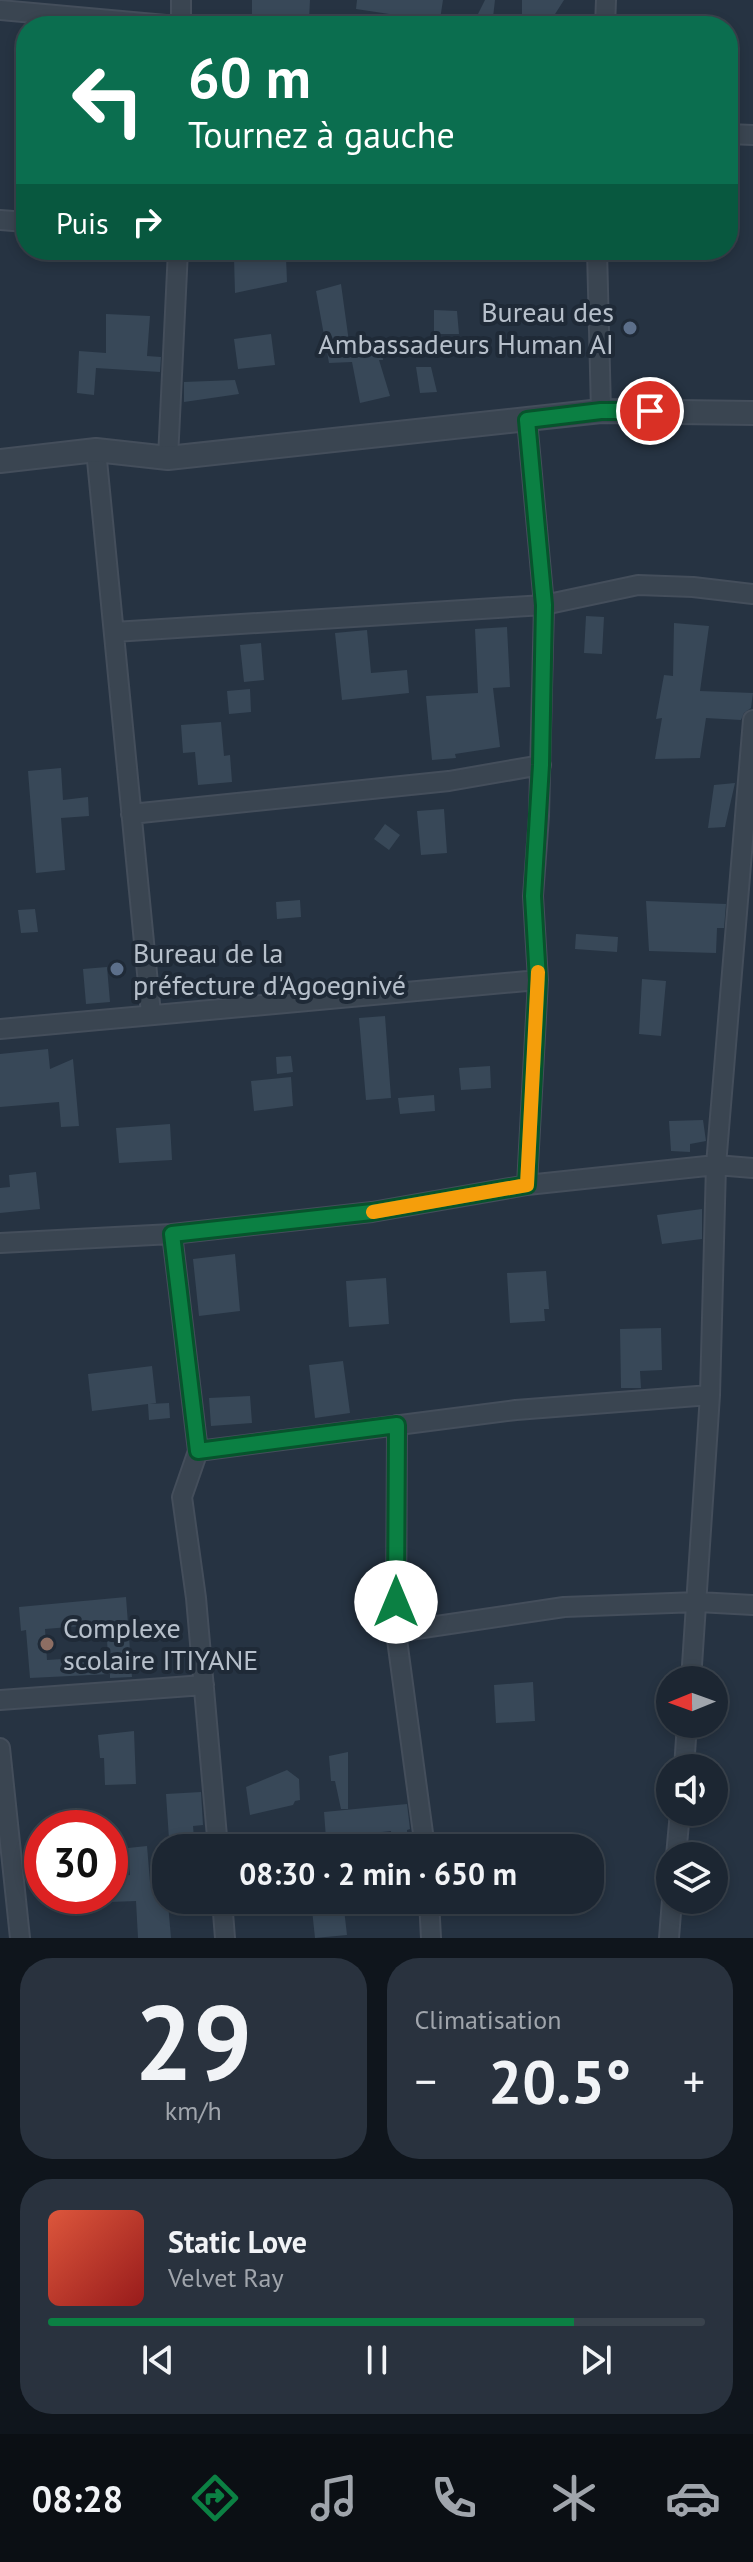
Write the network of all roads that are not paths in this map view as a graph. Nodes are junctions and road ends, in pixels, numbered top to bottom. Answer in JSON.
{"nodes":[{"id":1,"x":0,"y":10,"type":"edge"},
{"id":2,"x":67,"y":16,"type":"edge"},
{"id":3,"x":178,"y":260,"type":"edge"},
{"id":4,"x":597,"y":260,"type":"edge"},
{"id":5,"x":601,"y":411,"type":"junction"},
{"id":6,"x":753,"y":413,"type":"edge"},
{"id":7,"x":527,"y":420,"type":"junction"},
{"id":8,"x":96,"y":450,"type":"junction"},
{"id":9,"x":168,"y":458,"type":"junction"},
{"id":10,"x":0,"y":461,"type":"edge"},
{"id":11,"x":753,"y":594,"type":"edge"},
{"id":12,"x":544,"y":605,"type":"junction"},
{"id":13,"x":114,"y":632,"type":"junction"},
{"id":14,"x":753,"y":720,"type":"edge"},
{"id":15,"x":541,"y":765,"type":"junction"},
{"id":16,"x":131,"y":814,"type":"junction"},
{"id":17,"x":538,"y":980,"type":"junction"},
{"id":18,"x":151,"y":1014,"type":"junction"},
{"id":19,"x":0,"y":1029,"type":"edge"},
{"id":20,"x":716,"y":1165,"type":"junction"},
{"id":21,"x":753,"y":1168,"type":"edge"},
{"id":22,"x":527,"y":1185,"type":"junction"},
{"id":23,"x":172,"y":1234,"type":"junction"},
{"id":24,"x":0,"y":1243,"type":"edge"},
{"id":25,"x":710,"y":1395,"type":"junction"},
{"id":26,"x":397,"y":1425,"type":"junction"},
{"id":27,"x":198,"y":1451,"type":"junction"},
{"id":28,"x":698,"y":1602,"type":"junction"},
{"id":29,"x":753,"y":1605,"type":"edge"},
{"id":30,"x":396,"y":1632,"type":"junction"},
{"id":31,"x":692,"y":1666,"type":"edge"},
{"id":32,"x":204,"y":1685,"type":"junction"},
{"id":33,"x":0,"y":1700,"type":"edge"},
{"id":34,"x":0,"y":1748,"type":"edge"},
{"id":35,"x":217,"y":1834,"type":"edge"},
{"id":36,"x":423,"y":1834,"type":"edge"},
{"id":37,"x":223,"y":1914,"type":"edge"},
{"id":38,"x":430,"y":1914,"type":"edge"},
{"id":39,"x":671,"y":1914,"type":"edge"},
{"id":40,"x":20,"y":1938,"type":"edge"},
{"id":41,"x":225,"y":1938,"type":"edge"},
{"id":42,"x":431,"y":1938,"type":"edge"},
{"id":43,"x":669,"y":1938,"type":"edge"}],
"edges":[{"from":1,"to":2,"type":"street"},
{"from":3,"to":9,"type":"street"},
{"from":4,"to":5,"type":"street"},
{"from":5,"to":6,"type":"street"},
{"from":5,"to":7,"type":"street"},
{"from":7,"to":9,"type":"street"},
{"from":7,"to":12,"type":"street"},
{"from":8,"to":9,"type":"street"},
{"from":8,"to":10,"type":"street"},
{"from":8,"to":13,"type":"street"},
{"from":11,"to":12,"type":"street"},
{"from":12,"to":13,"type":"street"},
{"from":12,"to":15,"type":"street"},
{"from":13,"to":16,"type":"street"},
{"from":14,"to":20,"type":"street"},
{"from":15,"to":16,"type":"street"},
{"from":15,"to":17,"type":"street"},
{"from":16,"to":18,"type":"street"},
{"from":17,"to":18,"type":"street"},
{"from":17,"to":22,"type":"street"},
{"from":18,"to":19,"type":"street"},
{"from":20,"to":21,"type":"street"},
{"from":20,"to":22,"type":"street"},
{"from":20,"to":25,"type":"street"},
{"from":22,"to":23,"type":"street"},
{"from":23,"to":24,"type":"street"},
{"from":23,"to":27,"type":"street"},
{"from":25,"to":26,"type":"street"},
{"from":25,"to":28,"type":"street"},
{"from":26,"to":27,"type":"street"},
{"from":26,"to":30,"type":"street"},
{"from":27,"to":32,"type":"street"},
{"from":28,"to":29,"type":"street"},
{"from":28,"to":30,"type":"street"},
{"from":28,"to":31,"type":"street"},
{"from":30,"to":36,"type":"street"},
{"from":32,"to":33,"type":"street"},
{"from":32,"to":35,"type":"street"},
{"from":34,"to":40,"type":"street"},
{"from":37,"to":41,"type":"street"},
{"from":38,"to":42,"type":"street"},
{"from":39,"to":43,"type":"street"}]}
